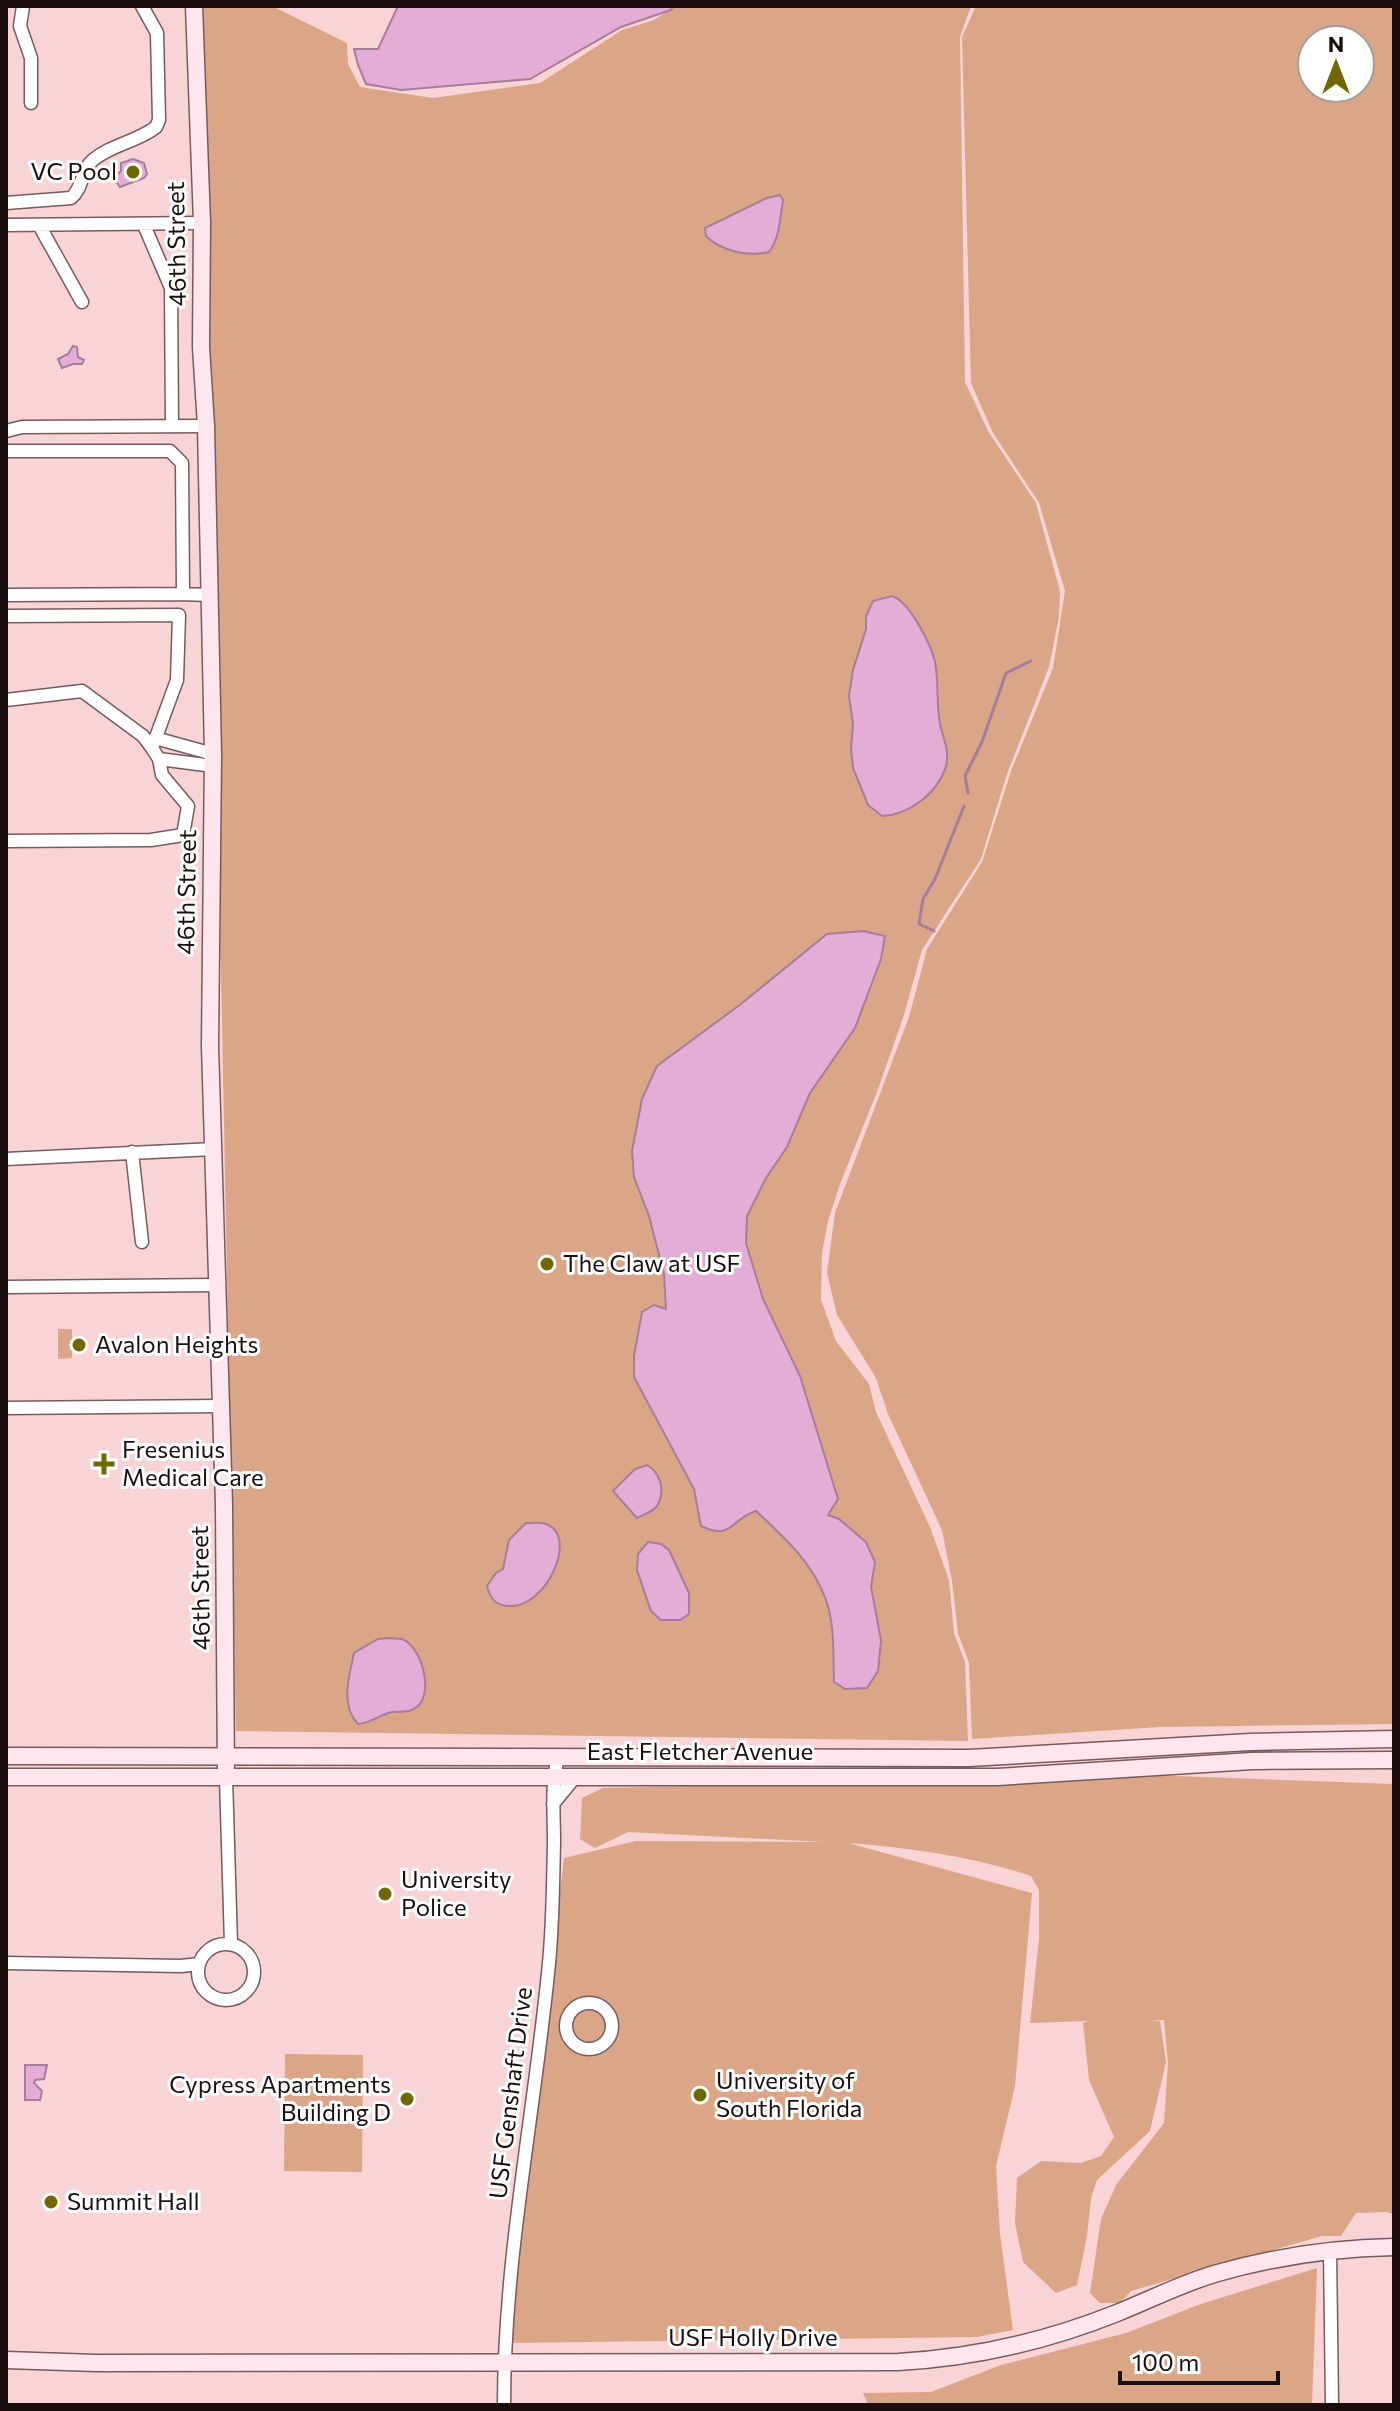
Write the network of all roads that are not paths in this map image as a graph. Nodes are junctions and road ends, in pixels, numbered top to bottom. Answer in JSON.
{"nodes":[{"id":1,"x":23,"y":6,"type":"edge"},
{"id":2,"x":142,"y":6,"type":"edge"},
{"id":3,"x":194,"y":6,"type":"edge"},
{"id":4,"x":31,"y":103,"type":"dead end"},
{"id":5,"x":6,"y":203,"type":"edge"},
{"id":6,"x":202,"y":223,"type":"junction"},
{"id":7,"x":6,"y":225,"type":"edge"},
{"id":8,"x":39,"y":225,"type":"junction"},
{"id":9,"x":144,"y":225,"type":"junction"},
{"id":10,"x":82,"y":302,"type":"dead end"},
{"id":11,"x":172,"y":426,"type":"junction"},
{"id":12,"x":206,"y":426,"type":"junction"},
{"id":13,"x":6,"y":431,"type":"edge"},
{"id":14,"x":6,"y":451,"type":"edge"},
{"id":15,"x":208,"y":501,"type":"junction"},
{"id":16,"x":182,"y":502,"type":"junction"},
{"id":17,"x":180,"y":594,"type":"junction"},
{"id":18,"x":6,"y":595,"type":"edge"},
{"id":19,"x":210,"y":595,"type":"junction"},
{"id":20,"x":6,"y":616,"type":"edge"},
{"id":21,"x":6,"y":700,"type":"edge"},
{"id":22,"x":156,"y":745,"type":"junction"},
{"id":23,"x":213,"y":760,"type":"junction"},
{"id":24,"x":6,"y":841,"type":"edge"},
{"id":25,"x":214,"y":1149,"type":"junction"},
{"id":26,"x":132,"y":1152,"type":"junction"},
{"id":27,"x":6,"y":1159,"type":"edge"},
{"id":28,"x":142,"y":1242,"type":"dead end"},
{"id":29,"x":216,"y":1285,"type":"junction"},
{"id":30,"x":7,"y":1287,"type":"edge"},
{"id":31,"x":220,"y":1406,"type":"junction"},
{"id":32,"x":6,"y":1408,"type":"edge"},
{"id":33,"x":1394,"y":1739,"type":"edge"},
{"id":34,"x":226,"y":1755,"type":"junction"},
{"id":35,"x":6,"y":1756,"type":"edge"},
{"id":36,"x":558,"y":1757,"type":"junction"},
{"id":37,"x":1394,"y":1760,"type":"edge"},
{"id":38,"x":576,"y":1776,"type":"junction"},
{"id":39,"x":6,"y":1777,"type":"edge"},
{"id":40,"x":226,"y":1778,"type":"junction"},
{"id":41,"x":553,"y":1781,"type":"junction"},
{"id":42,"x":553,"y":1804,"type":"junction"},
{"id":43,"x":231,"y":1944,"type":"junction"},
{"id":44,"x":6,"y":1963,"type":"edge"},
{"id":45,"x":199,"y":1964,"type":"junction"},
{"id":46,"x":543,"y":2023,"type":"junction"},
{"id":47,"x":566,"y":2024,"type":"dead end"},
{"id":48,"x":1394,"y":2247,"type":"edge"},
{"id":49,"x":1330,"y":2250,"type":"junction"},
{"id":50,"x":6,"y":2360,"type":"edge"},
{"id":51,"x":96,"y":2363,"type":"junction"},
{"id":52,"x":504,"y":2363,"type":"junction"},
{"id":53,"x":6,"y":2367,"type":"edge"},
{"id":54,"x":504,"y":2405,"type":"edge"},
{"id":55,"x":1332,"y":2405,"type":"edge"}],
"edges":[{"from":1,"to":4,"type":"street"},
{"from":2,"to":5,"type":"street"},
{"from":3,"to":6,"type":"street","name":"46th Street"},
{"from":6,"to":9,"type":"street"},
{"from":6,"to":12,"type":"street","name":"46th Street"},
{"from":7,"to":8,"type":"street"},
{"from":8,"to":9,"type":"street"},
{"from":8,"to":10,"type":"street"},
{"from":9,"to":11,"type":"street"},
{"from":11,"to":12,"type":"street"},
{"from":11,"to":13,"type":"street"},
{"from":12,"to":15,"type":"street","name":"46th Street"},
{"from":14,"to":16,"type":"street"},
{"from":15,"to":16,"type":"street"},
{"from":15,"to":19,"type":"street","name":"46th Street"},
{"from":16,"to":17,"type":"street"},
{"from":17,"to":18,"type":"street"},
{"from":17,"to":19,"type":"street"},
{"from":19,"to":23,"type":"street","name":"46th Street"},
{"from":20,"to":22,"type":"street"},
{"from":21,"to":22,"type":"street"},
{"from":22,"to":23,"type":"street"},
{"from":22,"to":23,"type":"street"},
{"from":22,"to":24,"type":"street"},
{"from":23,"to":25,"type":"street","name":"46th Street"},
{"from":25,"to":26,"type":"street"},
{"from":25,"to":29,"type":"street","name":"46th Street"},
{"from":26,"to":27,"type":"street"},
{"from":26,"to":28,"type":"street"},
{"from":29,"to":30,"type":"street"},
{"from":29,"to":31,"type":"street","name":"46th Street"},
{"from":31,"to":32,"type":"street"},
{"from":31,"to":34,"type":"street","name":"46th Street"},
{"from":33,"to":36,"type":"street","name":"East Fletcher Avenue"},
{"from":34,"to":35,"type":"street","name":"East Fletcher Avenue"},
{"from":34,"to":36,"type":"street","name":"East Fletcher Avenue"},
{"from":34,"to":40,"type":"street","name":"46th Street"},
{"from":36,"to":41,"type":"street","name":"USF Genshaft Drive"},
{"from":37,"to":38,"type":"street","name":"East Fletcher Avenue"},
{"from":38,"to":41,"type":"street","name":"East Fletcher Avenue"},
{"from":38,"to":42,"type":"street"},
{"from":39,"to":40,"type":"street","name":"East Fletcher Avenue"},
{"from":40,"to":41,"type":"street","name":"East Fletcher Avenue"},
{"from":40,"to":43,"type":"street"},
{"from":41,"to":42,"type":"street","name":"USF Genshaft Drive"},
{"from":42,"to":46,"type":"street","name":"USF Genshaft Drive"},
{"from":43,"to":45,"type":"street"},
{"from":43,"to":45,"type":"street"},
{"from":44,"to":45,"type":"street"},
{"from":46,"to":47,"type":"street"},
{"from":46,"to":52,"type":"street","name":"USF Genshaft Drive"},
{"from":48,"to":49,"type":"street","name":"USF Holly Drive"},
{"from":49,"to":52,"type":"street","name":"USF Holly Drive"},
{"from":49,"to":55,"type":"street"},
{"from":50,"to":51,"type":"street","name":"USF Holly Drive"},
{"from":51,"to":52,"type":"street","name":"USF Holly Drive"},
{"from":51,"to":53,"type":"street","name":"USF Holly Drive"},
{"from":52,"to":54,"type":"street","name":"USF Genshaft Drive"}]}
